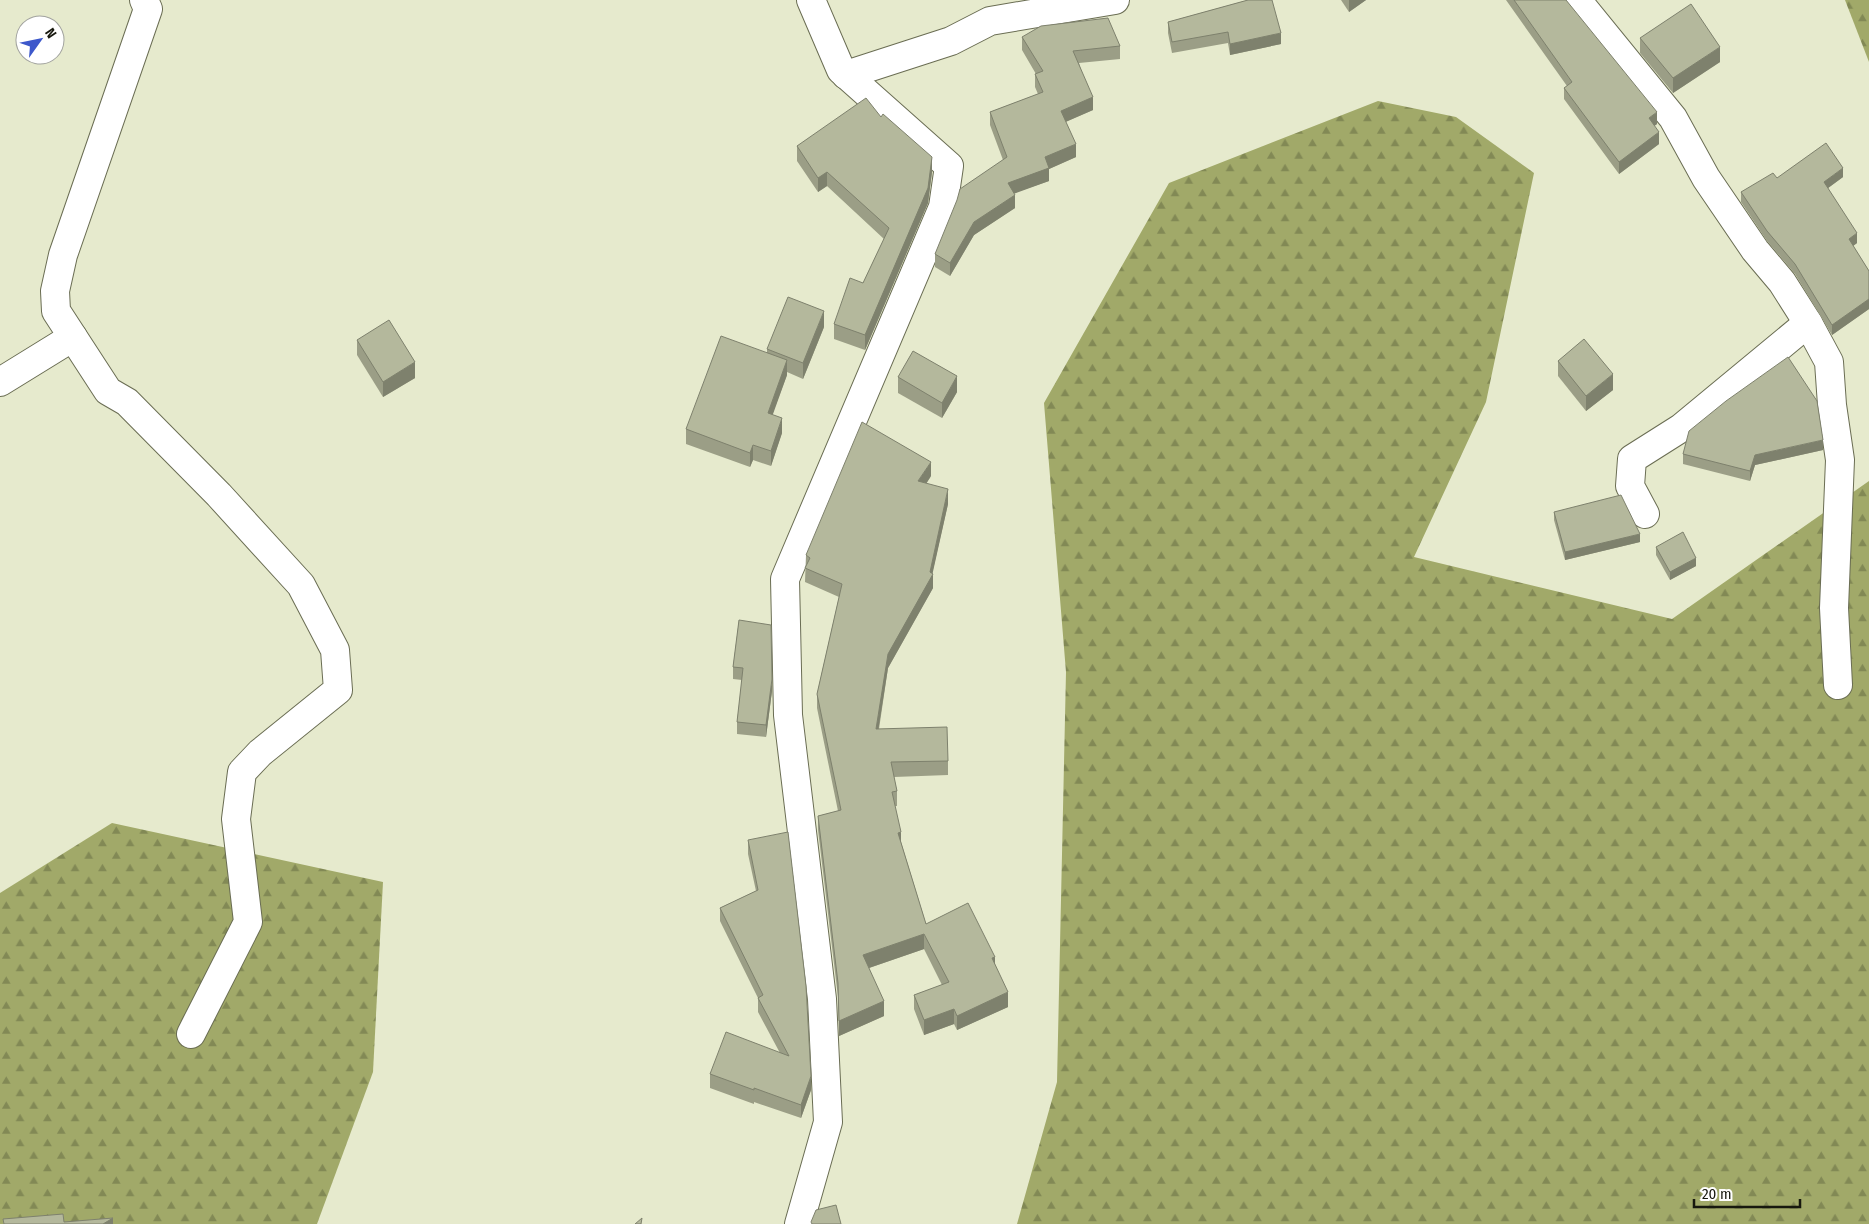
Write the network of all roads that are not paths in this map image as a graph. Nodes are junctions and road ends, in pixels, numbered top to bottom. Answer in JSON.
{"nodes":[{"id":1,"x":144,"y":0,"type":"edge"},
{"id":2,"x":811,"y":0,"type":"edge"},
{"id":3,"x":1115,"y":0,"type":"edge"},
{"id":4,"x":1577,"y":0,"type":"edge"},
{"id":5,"x":846,"y":75,"type":"junction"},
{"id":6,"x":1808,"y":323,"type":"junction"},
{"id":7,"x":73,"y":337,"type":"junction"},
{"id":8,"x":0,"y":382,"type":"edge"},
{"id":9,"x":1645,"y":514,"type":"dead end"},
{"id":10,"x":1838,"y":684,"type":"dead end"},
{"id":11,"x":190,"y":1034,"type":"dead end"},
{"id":12,"x":800,"y":1224,"type":"edge"}],
"edges":[{"from":1,"to":7,"type":"street"},
{"from":2,"to":5,"type":"street"},
{"from":3,"to":5,"type":"street"},
{"from":4,"to":6,"type":"street"},
{"from":5,"to":12,"type":"street"},
{"from":6,"to":9,"type":"street"},
{"from":6,"to":10,"type":"street"},
{"from":7,"to":8,"type":"street"},
{"from":7,"to":11,"type":"street"}]}
